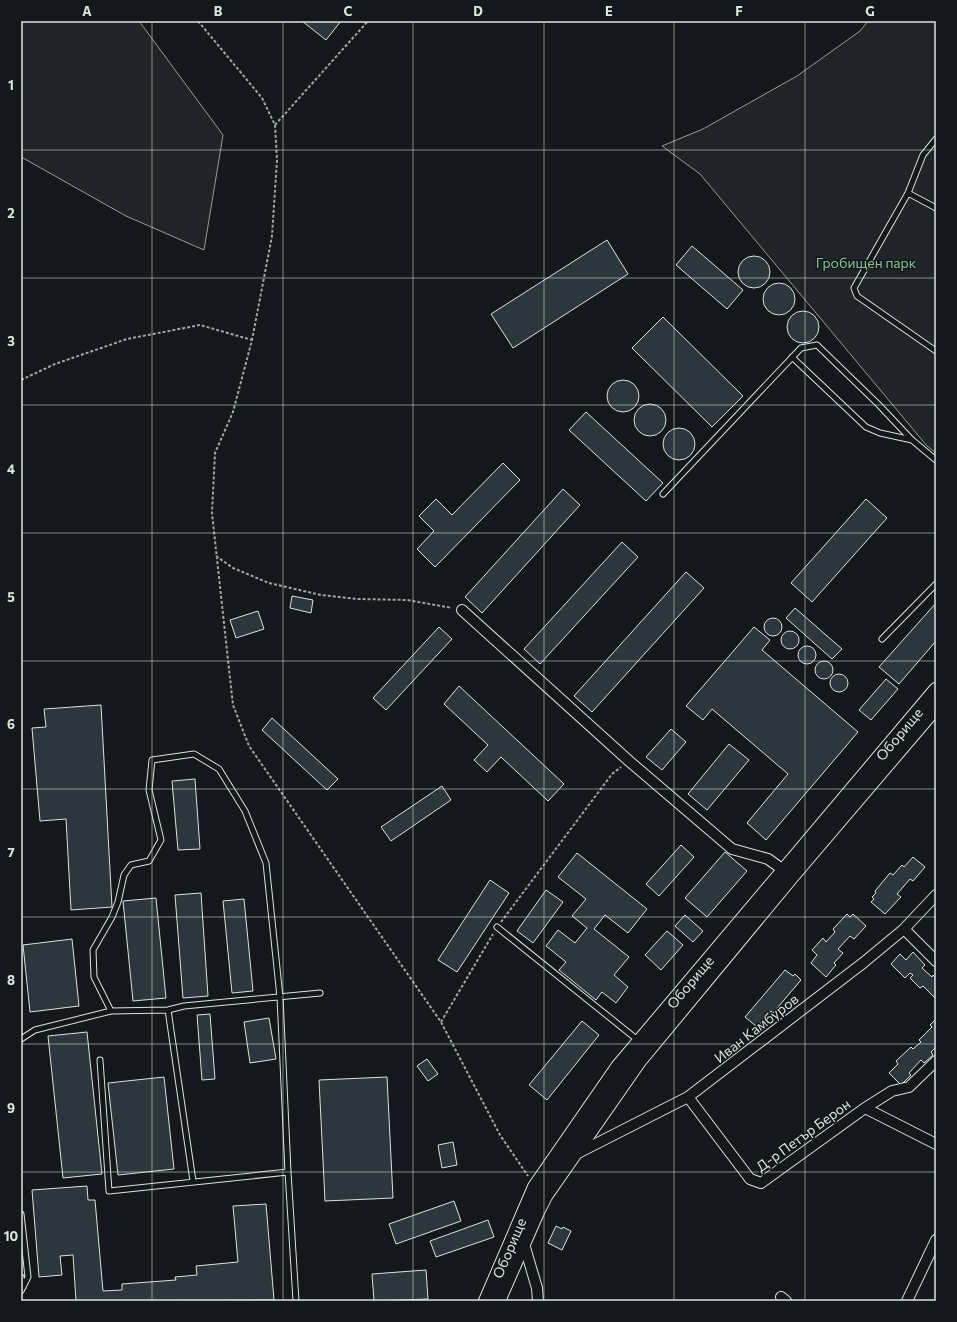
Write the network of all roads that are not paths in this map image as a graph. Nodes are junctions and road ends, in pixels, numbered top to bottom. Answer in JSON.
{"nodes":[{"id":1,"x":936,"y":139,"type":"edge"},
{"id":2,"x":908,"y":193,"type":"junction"},
{"id":3,"x":936,"y":208,"type":"edge"},
{"id":4,"x":936,"y":351,"type":"edge"},
{"id":5,"x":792,"y":357,"type":"junction"},
{"id":6,"x":912,"y":440,"type":"junction"},
{"id":7,"x":936,"y":460,"type":"edge"},
{"id":8,"x":664,"y":494,"type":"dead end"},
{"id":9,"x":936,"y":584,"type":"edge"},
{"id":10,"x":462,"y":610,"type":"road end"},
{"id":11,"x":882,"y":639,"type":"dead end"},
{"id":12,"x":936,"y":690,"type":"edge"},
{"id":13,"x":936,"y":707,"type":"edge"},
{"id":14,"x":788,"y":873,"type":"junction"},
{"id":15,"x":936,"y":895,"type":"edge"},
{"id":16,"x":497,"y":927,"type":"road end"},
{"id":17,"x":904,"y":929,"type":"junction"},
{"id":18,"x":936,"y":961,"type":"edge"},
{"id":19,"x":320,"y":993,"type":"dead end"},
{"id":20,"x":280,"y":997,"type":"junction"},
{"id":21,"x":168,"y":1010,"type":"junction"},
{"id":22,"x":111,"y":1011,"type":"junction"},
{"id":23,"x":21,"y":1039,"type":"edge"},
{"id":24,"x":639,"y":1041,"type":"junction"},
{"id":25,"x":100,"y":1060,"type":"dead end"},
{"id":26,"x":936,"y":1061,"type":"edge"},
{"id":27,"x":688,"y":1098,"type":"junction"},
{"id":28,"x":865,"y":1108,"type":"junction"},
{"id":29,"x":936,"y":1144,"type":"edge"},
{"id":30,"x":574,"y":1154,"type":"junction"},
{"id":31,"x":288,"y":1172,"type":"junction"},
{"id":32,"x":193,"y":1181,"type":"junction"},
{"id":33,"x":21,"y":1214,"type":"edge"},
{"id":34,"x":936,"y":1240,"type":"edge"},
{"id":35,"x":524,"y":1244,"type":"junction"},
{"id":36,"x":21,"y":1277,"type":"edge"},
{"id":37,"x":22,"y":1289,"type":"edge"},
{"id":38,"x":296,"y":1301,"type":"edge"},
{"id":39,"x":486,"y":1301,"type":"edge"},
{"id":40,"x":498,"y":1301,"type":"edge"},
{"id":41,"x":538,"y":1301,"type":"edge"},
{"id":42,"x":907,"y":1301,"type":"edge"}],
"edges":[{"from":1,"to":2,"type":"lane"},
{"from":2,"to":3,"type":"lane"},
{"from":2,"to":4,"type":"lane"},
{"from":5,"to":6,"type":"lane"},
{"from":5,"to":6,"type":"lane"},
{"from":5,"to":8,"type":"lane"},
{"from":6,"to":7,"type":"lane"},
{"from":9,"to":11,"type":"lane"},
{"from":10,"to":14,"type":"street"},
{"from":12,"to":14,"type":"main road","name":"Оборище"},
{"from":13,"to":14,"type":"main road","name":"Оборище"},
{"from":14,"to":24,"type":"main road","name":"Оборище"},
{"from":14,"to":30,"type":"main road","name":"Оборище"},
{"from":15,"to":17,"type":"street","name":"Иван Камбуров"},
{"from":16,"to":24,"type":"lane"},
{"from":17,"to":18,"type":"street"},
{"from":17,"to":27,"type":"street","name":"Иван Камбуров"},
{"from":19,"to":20,"type":"lane"},
{"from":20,"to":21,"type":"lane"},
{"from":20,"to":22,"type":"lane"},
{"from":20,"to":31,"type":"lane"},
{"from":21,"to":22,"type":"lane"},
{"from":21,"to":32,"type":"lane"},
{"from":22,"to":23,"type":"lane"},
{"from":24,"to":39,"type":"main road","name":"Оборище"},
{"from":25,"to":32,"type":"lane"},
{"from":26,"to":28,"type":"street","name":"Д-р Петър Берон"},
{"from":27,"to":28,"type":"street","name":"Д-р Петър Берон"},
{"from":27,"to":30,"type":"street","name":"Иван Камбуров"},
{"from":28,"to":29,"type":"street"},
{"from":30,"to":35,"type":"main road","name":"Оборище"},
{"from":31,"to":32,"type":"lane"},
{"from":31,"to":38,"type":"lane"},
{"from":33,"to":37,"type":"lane"},
{"from":34,"to":42,"type":"street"},
{"from":35,"to":40,"type":"main road","name":"Оборище"},
{"from":35,"to":41,"type":"street"},
{"from":36,"to":37,"type":"lane"}]}
